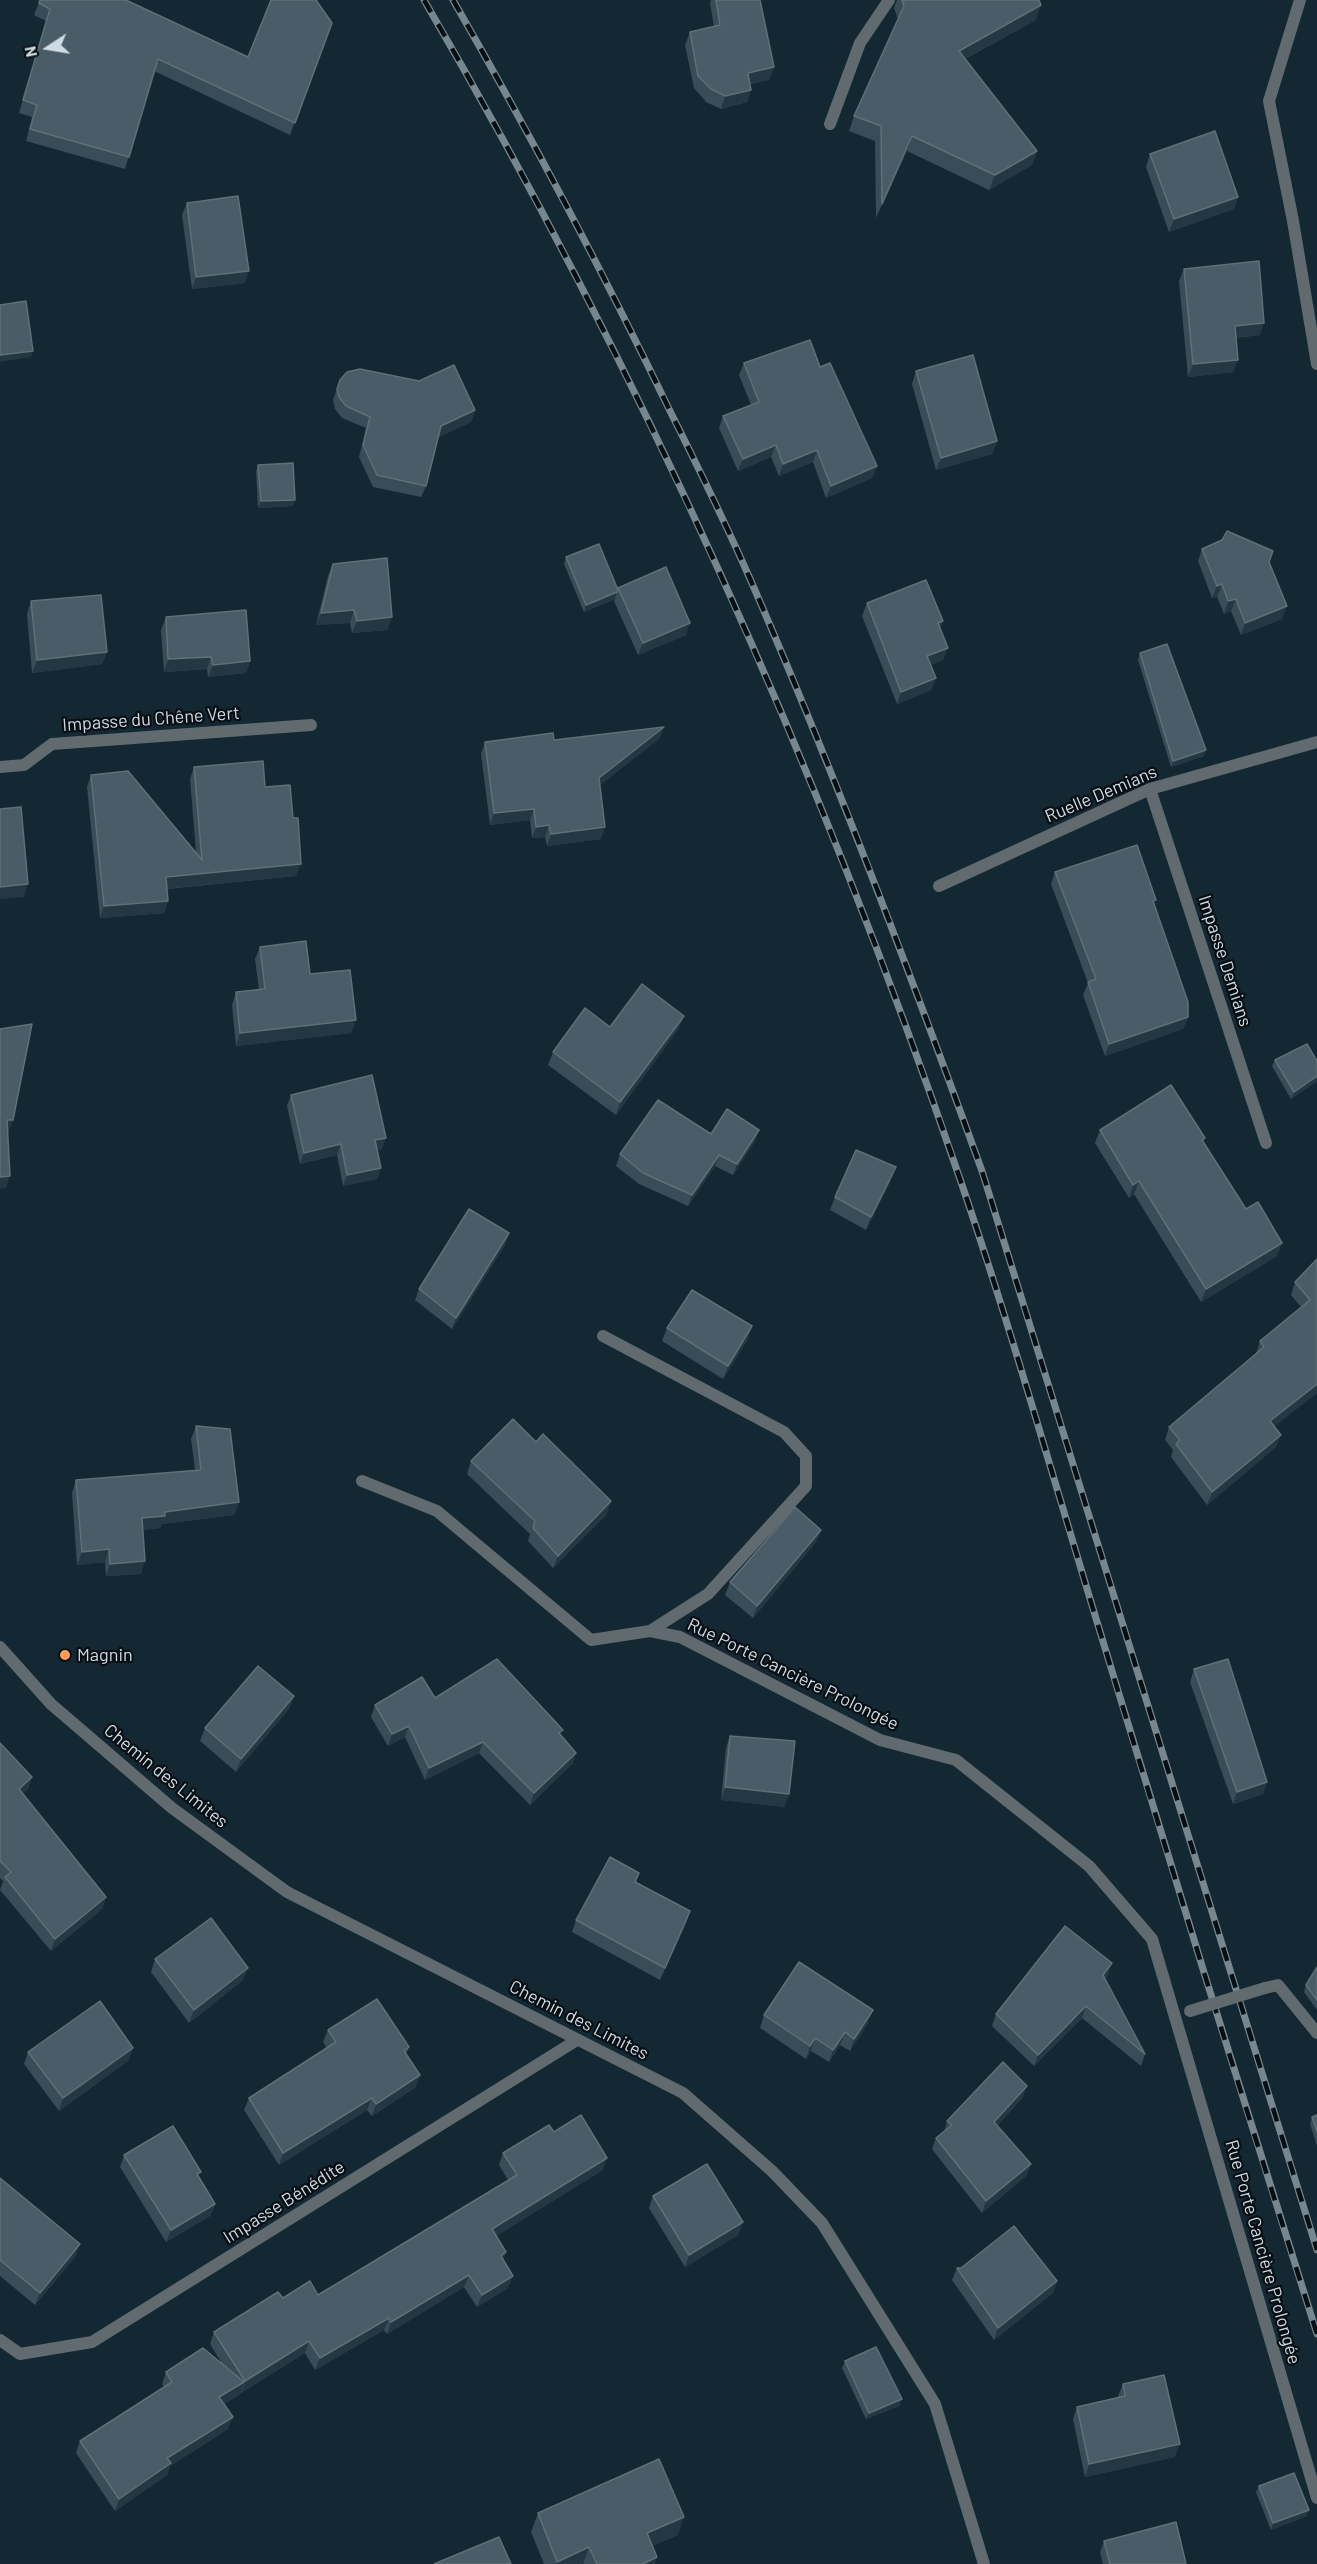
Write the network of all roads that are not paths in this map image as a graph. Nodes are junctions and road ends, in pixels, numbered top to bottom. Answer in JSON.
{"nodes":[{"id":1,"x":889,"y":0,"type":"edge"},
{"id":2,"x":1300,"y":0,"type":"edge"},
{"id":3,"x":830,"y":124,"type":"dead end"},
{"id":4,"x":1317,"y":364,"type":"edge"},
{"id":5,"x":311,"y":725,"type":"dead end"},
{"id":6,"x":1317,"y":742,"type":"edge"},
{"id":7,"x":0,"y":767,"type":"edge"},
{"id":8,"x":1150,"y":789,"type":"junction"},
{"id":9,"x":939,"y":886,"type":"dead end"},
{"id":10,"x":1266,"y":1143,"type":"dead end"},
{"id":11,"x":603,"y":1336,"type":"dead end"},
{"id":12,"x":362,"y":1481,"type":"dead end"},
{"id":13,"x":650,"y":1631,"type":"junction"},
{"id":14,"x":0,"y":1647,"type":"edge"},
{"id":15,"x":1174,"y":2015,"type":"junction"},
{"id":16,"x":1317,"y":2033,"type":"edge"},
{"id":17,"x":577,"y":2040,"type":"junction"},
{"id":18,"x":0,"y":2340,"type":"edge"},
{"id":19,"x":1317,"y":2498,"type":"edge"},
{"id":20,"x":984,"y":2564,"type":"edge"}],
"edges":[{"from":1,"to":3,"type":"street"},
{"from":2,"to":4,"type":"street"},
{"from":5,"to":7,"type":"street","name":"Impasse du Chêne Vert"},
{"from":6,"to":8,"type":"street","name":"Ruelle Demians"},
{"from":8,"to":9,"type":"street","name":"Ruelle Demians"},
{"from":8,"to":10,"type":"street","name":"Impasse Demians"},
{"from":11,"to":13,"type":"street"},
{"from":12,"to":13,"type":"street","name":"Rue Porte Cancière Prolongée"},
{"from":13,"to":15,"type":"street","name":"Rue Porte Cancière Prolongée"},
{"from":14,"to":17,"type":"street","name":"Chemin des Limites"},
{"from":15,"to":16,"type":"street","bridge":true},
{"from":15,"to":19,"type":"street","name":"Rue Porte Cancière Prolongée"},
{"from":17,"to":18,"type":"street","name":"Impasse Bénédite"},
{"from":17,"to":20,"type":"street","name":"Chemin des Limites"}]}
